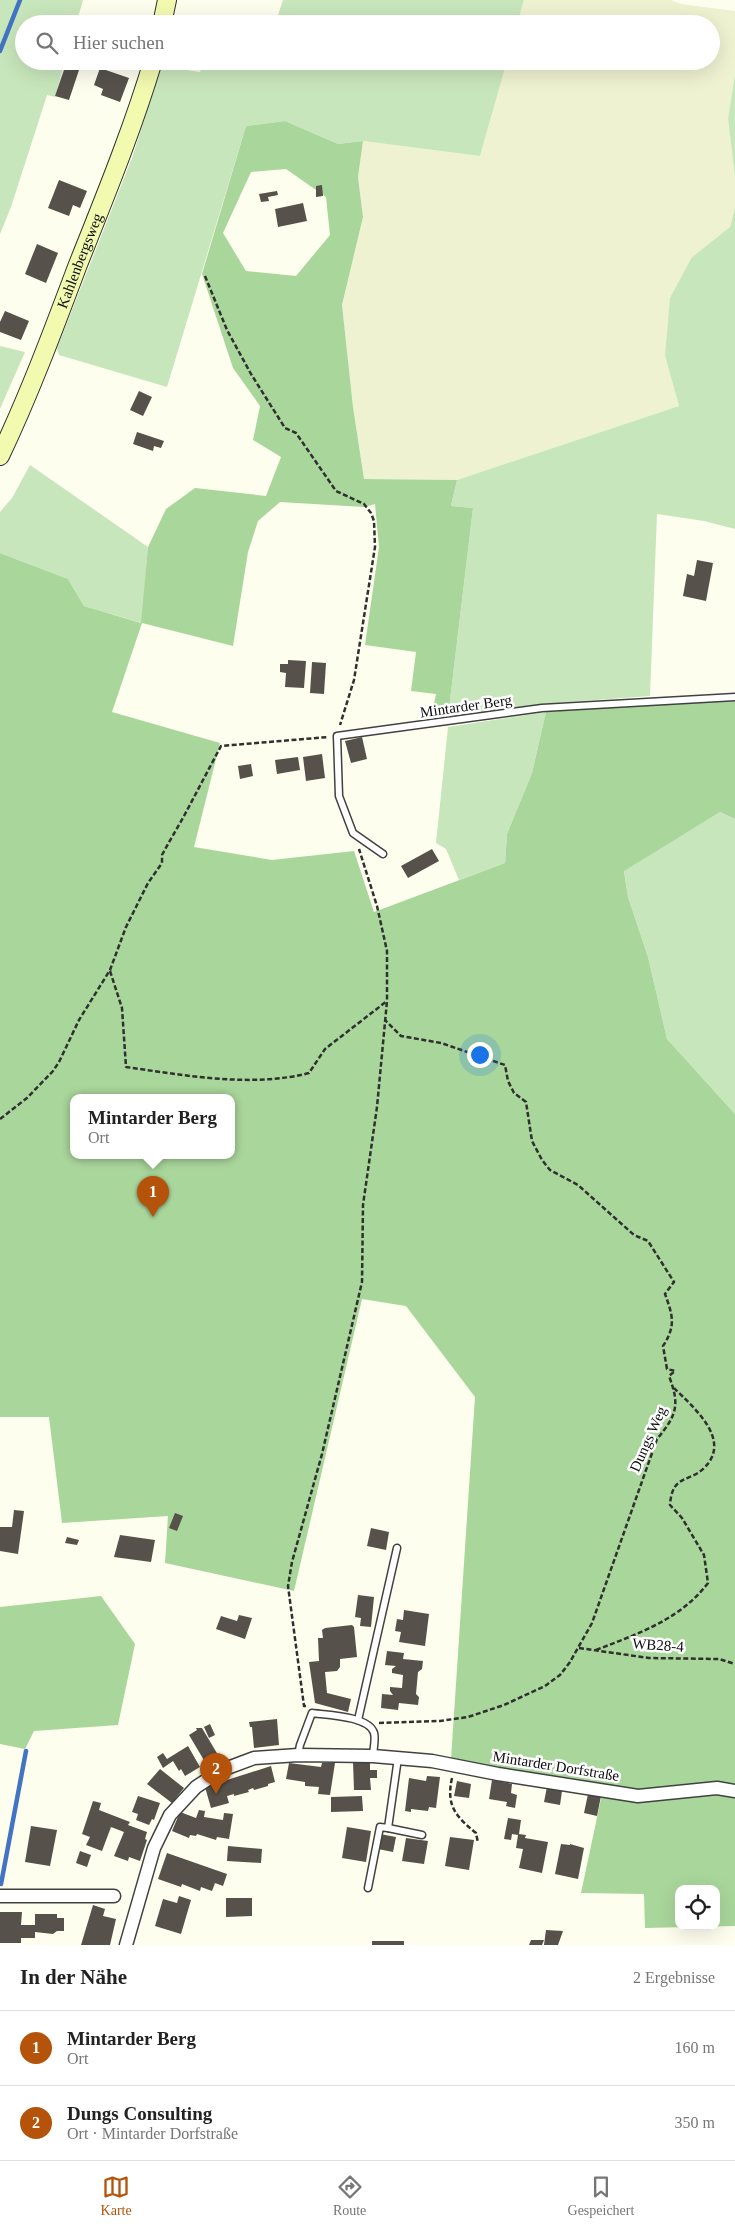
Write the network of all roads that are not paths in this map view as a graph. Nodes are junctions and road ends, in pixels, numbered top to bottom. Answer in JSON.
{"nodes":[{"id":1,"x":167,"y":0,"type":"edge"},
{"id":2,"x":164,"y":15,"type":"edge"},
{"id":3,"x":150,"y":70,"type":"edge"},
{"id":4,"x":0,"y":456,"type":"edge"},
{"id":5,"x":735,"y":697,"type":"edge"},
{"id":6,"x":382,"y":854,"type":"dead end"},
{"id":7,"x":397,"y":1548,"type":"dead end"},
{"id":8,"x":358,"y":1720,"type":"junction"},
{"id":9,"x":298,"y":1755,"type":"junction"},
{"id":10,"x":373,"y":1756,"type":"junction"},
{"id":11,"x":398,"y":1758,"type":"junction"},
{"id":12,"x":735,"y":1791,"type":"edge"},
{"id":13,"x":388,"y":1828,"type":"junction"},
{"id":14,"x":422,"y":1835,"type":"dead end"},
{"id":15,"x":368,"y":1888,"type":"dead end"},
{"id":16,"x":0,"y":1896,"type":"edge"},
{"id":17,"x":114,"y":1896,"type":"dead end"},
{"id":18,"x":126,"y":1945,"type":"edge"}],
"edges":[{"from":1,"to":2,"type":"street"},
{"from":3,"to":4,"type":"street","name":"Kahlenbergsweg"},
{"from":5,"to":6,"type":"lane","name":"Mintarder Berg"},
{"from":7,"to":8,"type":"lane"},
{"from":8,"to":9,"type":"lane"},
{"from":8,"to":10,"type":"lane"},
{"from":9,"to":10,"type":"street","name":"Mintarder Dorfstraße"},
{"from":9,"to":18,"type":"street","name":"Mintarder Dorfstraße"},
{"from":10,"to":11,"type":"street","name":"Mintarder Dorfstraße"},
{"from":11,"to":12,"type":"street","name":"Mintarder Dorfstraße"},
{"from":11,"to":13,"type":"lane"},
{"from":13,"to":14,"type":"lane"},
{"from":13,"to":15,"type":"lane"},
{"from":16,"to":17,"type":"street"}]}
